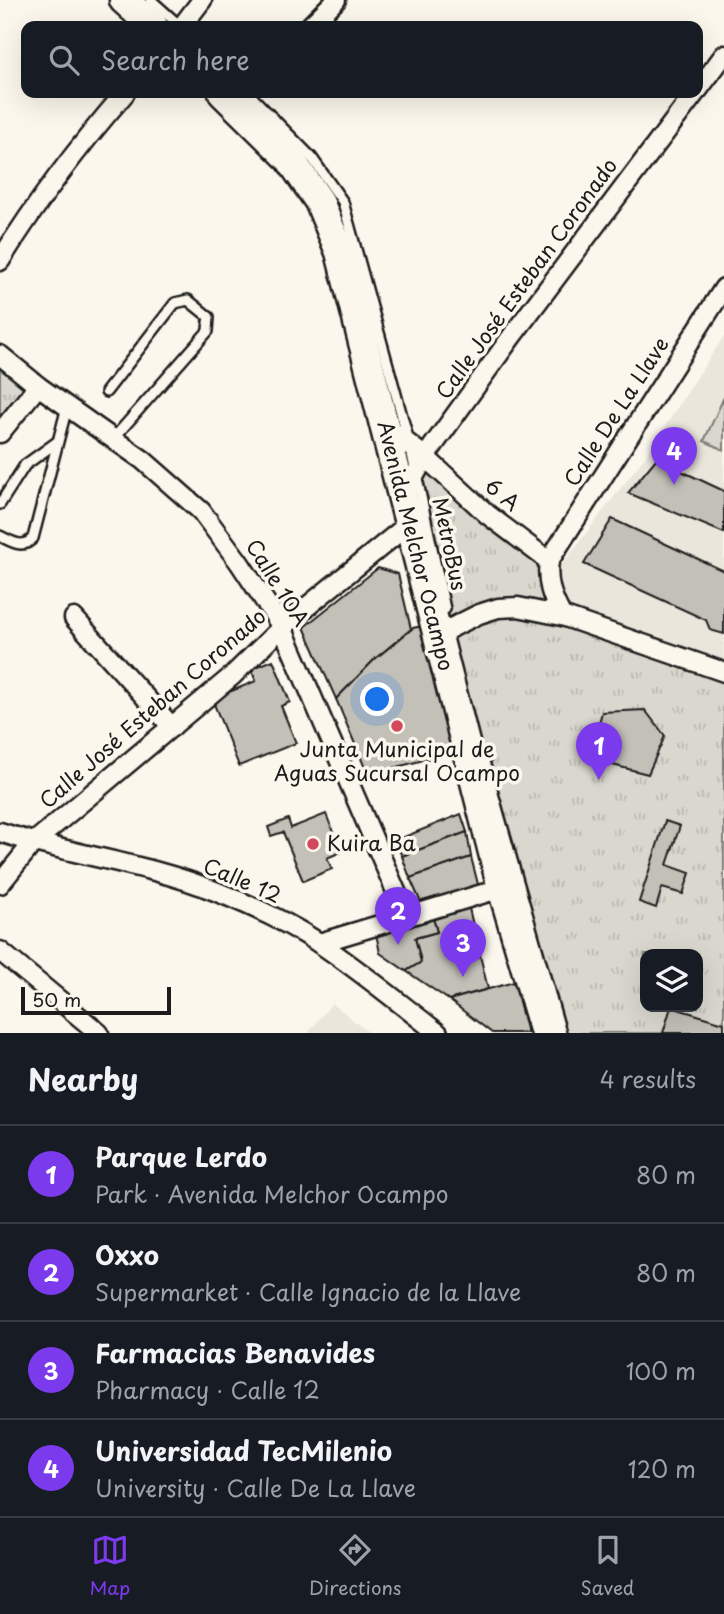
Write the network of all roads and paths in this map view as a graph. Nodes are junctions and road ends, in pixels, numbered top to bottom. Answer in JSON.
{"nodes":[{"id":1,"x":124,"y":0,"type":"edge"},
{"id":2,"x":151,"y":0,"type":"edge"},
{"id":3,"x":202,"y":0,"type":"edge"},
{"id":4,"x":336,"y":0,"type":"edge"},
{"id":5,"x":147,"y":21,"type":"edge"},
{"id":6,"x":175,"y":21,"type":"edge"},
{"id":7,"x":185,"y":21,"type":"edge"},
{"id":8,"x":315,"y":21,"type":"edge"},
{"id":9,"x":724,"y":55,"type":"edge"},
{"id":10,"x":703,"y":82,"type":"edge"},
{"id":11,"x":121,"y":98,"type":"edge"},
{"id":12,"x":240,"y":98,"type":"edge"},
{"id":13,"x":240,"y":98,"type":"edge"},
{"id":14,"x":691,"y":98,"type":"edge"},
{"id":15,"x":0,"y":261,"type":"edge"},
{"id":16,"x":724,"y":288,"type":"edge"},
{"id":17,"x":0,"y":355,"type":"edge"},
{"id":18,"x":38,"y":386,"type":"junction"},
{"id":19,"x":106,"y":392,"type":"dead end"},
{"id":20,"x":67,"y":407,"type":"junction"},
{"id":21,"x":384,"y":425,"type":"junction"},
{"id":22,"x":0,"y":433,"type":"edge"},
{"id":23,"x":113,"y":439,"type":"junction"},
{"id":24,"x":57,"y":442,"type":"junction"},
{"id":25,"x":410,"y":445,"type":"junction"},
{"id":26,"x":425,"y":457,"type":"junction"},
{"id":27,"x":410,"y":498,"type":"junction"},
{"id":28,"x":0,"y":504,"type":"edge"},
{"id":29,"x":0,"y":536,"type":"edge"},
{"id":30,"x":549,"y":561,"type":"junction"},
{"id":31,"x":562,"y":616,"type":"junction"},
{"id":32,"x":74,"y":618,"type":"dead end"},
{"id":33,"x":282,"y":627,"type":"junction"},
{"id":34,"x":446,"y":635,"type":"junction"},
{"id":35,"x":724,"y":672,"type":"edge"},
{"id":36,"x":172,"y":727,"type":"junction"},
{"id":37,"x":478,"y":742,"type":"dead end"},
{"id":38,"x":0,"y":832,"type":"edge"},
{"id":39,"x":33,"y":843,"type":"junction"},
{"id":40,"x":0,"y":884,"type":"edge"},
{"id":41,"x":502,"y":888,"type":"junction"},
{"id":42,"x":407,"y":917,"type":"junction"},
{"id":43,"x":319,"y":943,"type":"junction"},
{"id":44,"x":0,"y":951,"type":"edge"},
{"id":45,"x":99,"y":1033,"type":"edge"},
{"id":46,"x":438,"y":1033,"type":"edge"},
{"id":47,"x":545,"y":1033,"type":"edge"},
{"id":48,"x":561,"y":1033,"type":"edge"}],
"edges":[{"from":1,"to":5,"type":"main road"},
{"from":2,"to":6,"type":"lane"},
{"from":3,"to":7,"type":"street"},
{"from":4,"to":8,"type":"street"},
{"from":9,"to":10,"type":"street","name":"Calle José Esteban Coronado"},
{"from":11,"to":15,"type":"street"},
{"from":12,"to":21,"type":"main road","name":"Avenida Melchor Ocampo"},
{"from":13,"to":25,"type":"lane","name":"MetroBus"},
{"from":14,"to":26,"type":"street","name":"Calle José Esteban Coronado"},
{"from":16,"to":30,"type":"street","name":"Calle De La Llave"},
{"from":17,"to":18,"type":"street","name":"Calle 10A"},
{"from":18,"to":20,"type":"street","name":"Calle 10A"},
{"from":18,"to":22,"type":"street"},
{"from":19,"to":23,"type":"lane"},
{"from":20,"to":23,"type":"street","name":"Calle 10A"},
{"from":20,"to":24,"type":"lane"},
{"from":21,"to":25,"type":"street","name":"6 A"},
{"from":21,"to":27,"type":"main road","name":"Avenida Melchor Ocampo"},
{"from":23,"to":33,"type":"street","name":"Calle 10A"},
{"from":24,"to":28,"type":"lane"},
{"from":24,"to":29,"type":"lane"},
{"from":25,"to":26,"type":"street","name":"6 A"},
{"from":25,"to":27,"type":"lane","name":"MetroBus"},
{"from":26,"to":27,"type":"street","name":"Calle José Esteban Coronado"},
{"from":26,"to":30,"type":"street","name":"6 A"},
{"from":27,"to":33,"type":"street","name":"Calle José Esteban Coronado"},
{"from":27,"to":34,"type":"main road","name":"Avenida Melchor Ocampo"},
{"from":27,"to":34,"type":"lane","name":"MetroBus"},
{"from":30,"to":31,"type":"street"},
{"from":31,"to":34,"type":"street"},
{"from":31,"to":35,"type":"street"},
{"from":32,"to":36,"type":"street"},
{"from":33,"to":36,"type":"street","name":"Calle José Esteban Coronado"},
{"from":33,"to":42,"type":"street","name":"Calle 10A"},
{"from":34,"to":41,"type":"main road","name":"Avenida Melchor Ocampo"},
{"from":36,"to":39,"type":"street","name":"Calle José Esteban Coronado"},
{"from":37,"to":48,"type":"lane"},
{"from":38,"to":39,"type":"street","name":"Calle 12"},
{"from":39,"to":40,"type":"street","name":"Calle José Esteban Coronado"},
{"from":39,"to":43,"type":"street","name":"Calle 12"},
{"from":41,"to":42,"type":"street"},
{"from":41,"to":47,"type":"main road","name":"Avenida Melchor Ocampo"},
{"from":42,"to":43,"type":"street"},
{"from":43,"to":46,"type":"street","name":"Calle 12"},
{"from":44,"to":45,"type":"street"}]}
